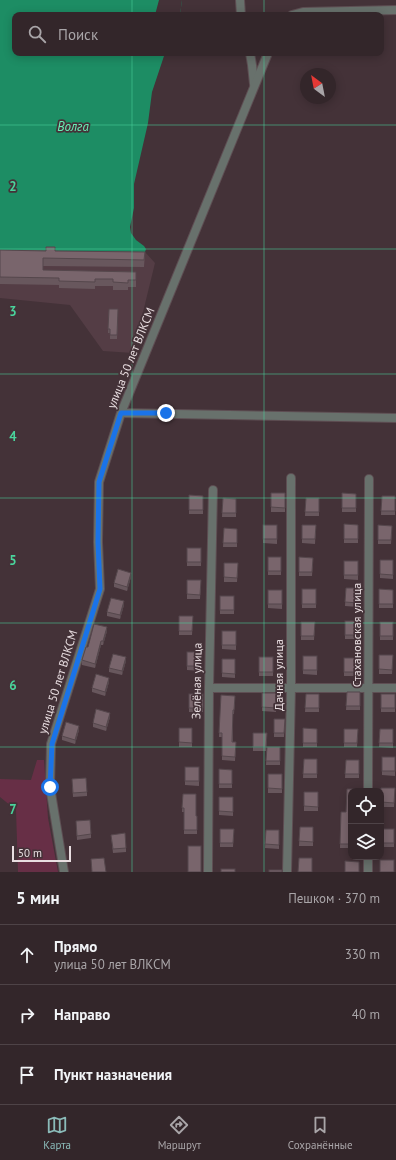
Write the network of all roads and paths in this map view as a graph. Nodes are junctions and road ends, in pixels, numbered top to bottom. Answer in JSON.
{"nodes":[{"id":1,"x":240,"y":0,"type":"edge"},
{"id":2,"x":396,"y":10,"type":"edge"},
{"id":3,"x":241,"y":12,"type":"edge"},
{"id":4,"x":303,"y":12,"type":"edge"},
{"id":5,"x":250,"y":56,"type":"edge"},
{"id":6,"x":267,"y":56,"type":"edge"},
{"id":7,"x":254,"y":86,"type":"junction"},
{"id":8,"x":121,"y":413,"type":"junction"},
{"id":9,"x":396,"y":418,"type":"edge"},
{"id":10,"x":291,"y":478,"type":"dead end"},
{"id":11,"x":369,"y":479,"type":"dead end"},
{"id":12,"x":213,"y":490,"type":"dead end"},
{"id":13,"x":209,"y":688,"type":"junction"},
{"id":14,"x":291,"y":688,"type":"junction"},
{"id":15,"x":368,"y":688,"type":"junction"},
{"id":16,"x":396,"y":688,"type":"edge"},
{"id":17,"x":368,"y":788,"type":"edge"},
{"id":18,"x":368,"y":860,"type":"edge"},
{"id":19,"x":64,"y":872,"type":"edge"},
{"id":20,"x":208,"y":872,"type":"edge"},
{"id":21,"x":288,"y":872,"type":"edge"},
{"id":22,"x":368,"y":872,"type":"edge"}],
"edges":[{"from":1,"to":3,"type":"street"},
{"from":2,"to":4,"type":"street"},
{"from":5,"to":7,"type":"street"},
{"from":6,"to":7,"type":"street","name":"улица 50 лет ВЛКСМ"},
{"from":7,"to":8,"type":"street","name":"улица 50 лет ВЛКСМ"},
{"from":8,"to":9,"type":"street"},
{"from":8,"to":19,"type":"street","name":"улица 50 лет ВЛКСМ"},
{"from":10,"to":14,"type":"street","name":"Дачная улица"},
{"from":11,"to":15,"type":"street","name":"Стахановская улица"},
{"from":12,"to":13,"type":"street","name":"Зелёная улица"},
{"from":13,"to":14,"type":"street"},
{"from":13,"to":20,"type":"street","name":"Зелёная улица"},
{"from":14,"to":15,"type":"street"},
{"from":14,"to":21,"type":"street","name":"Дачная улица"},
{"from":15,"to":16,"type":"street"},
{"from":15,"to":17,"type":"street","name":"Стахановская улица"},
{"from":18,"to":22,"type":"street"}]}
